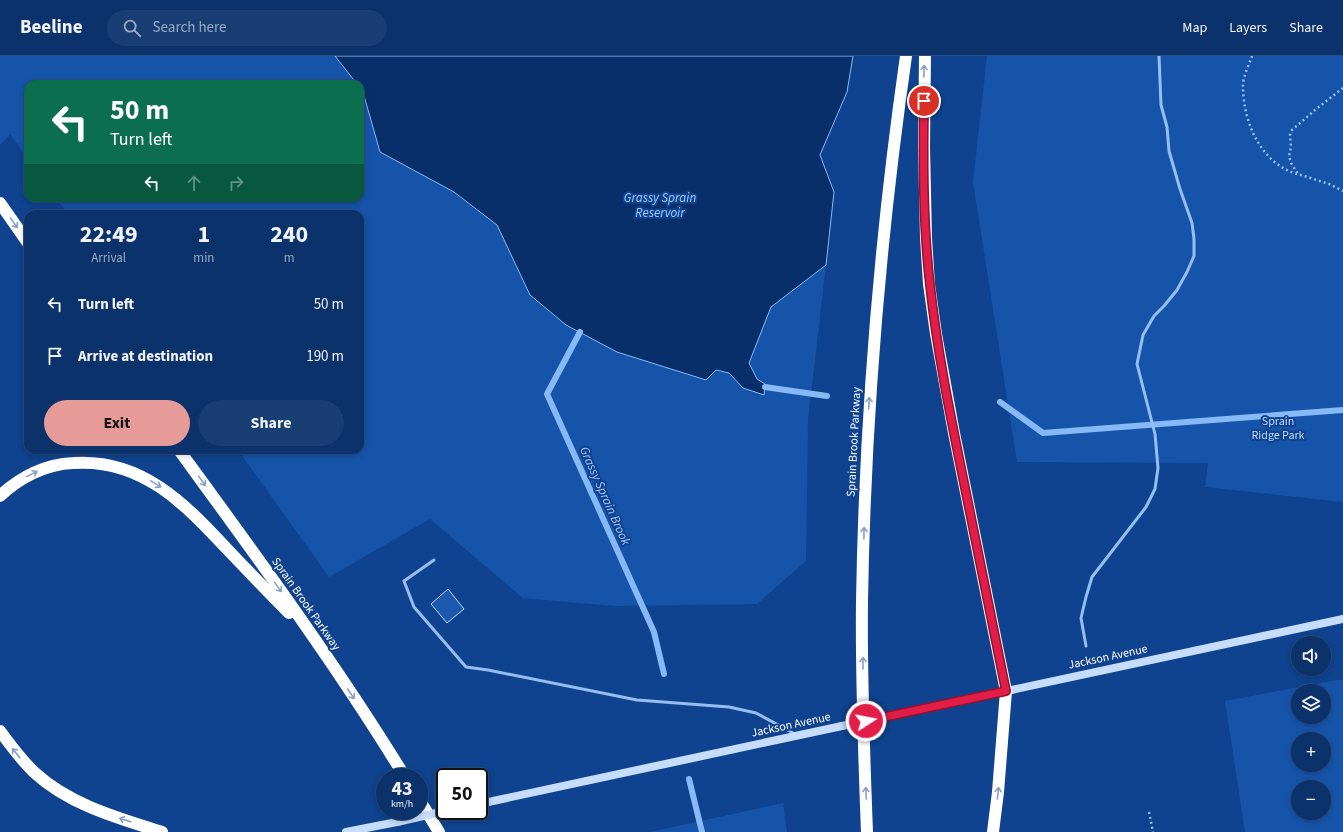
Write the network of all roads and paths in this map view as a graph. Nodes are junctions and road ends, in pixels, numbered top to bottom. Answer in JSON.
{"nodes":[{"id":1,"x":906,"y":56,"type":"edge"},
{"id":2,"x":925,"y":56,"type":"edge"},
{"id":3,"x":1160,"y":56,"type":"edge"},
{"id":4,"x":1252,"y":56,"type":"edge"},
{"id":5,"x":1343,"y":88,"type":"edge"},
{"id":6,"x":1298,"y":174,"type":"junction"},
{"id":7,"x":1343,"y":191,"type":"edge"},
{"id":8,"x":0,"y":203,"type":"edge"},
{"id":9,"x":24,"y":237,"type":"edge"},
{"id":10,"x":182,"y":454,"type":"edge"},
{"id":11,"x":0,"y":496,"type":"edge"},
{"id":12,"x":434,"y":560,"type":"dead end"},
{"id":13,"x":1343,"y":619,"type":"edge"},
{"id":14,"x":317,"y":644,"type":"junction"},
{"id":15,"x":1086,"y":646,"type":"dead end"},
{"id":16,"x":1006,"y":691,"type":"junction"},
{"id":17,"x":0,"y":731,"type":"edge"},
{"id":18,"x":799,"y":735,"type":"junction"},
{"id":19,"x":400,"y":768,"type":"edge"},
{"id":20,"x":488,"y":802,"type":"edge"},
{"id":21,"x":1149,"y":812,"type":"dead end"},
{"id":22,"x":428,"y":813,"type":"edge"},
{"id":23,"x":436,"y":813,"type":"edge"},
{"id":24,"x":162,"y":832,"type":"edge"},
{"id":25,"x":346,"y":832,"type":"edge"},
{"id":26,"x":440,"y":832,"type":"edge"},
{"id":27,"x":867,"y":832,"type":"edge"},
{"id":28,"x":993,"y":832,"type":"edge"},
{"id":29,"x":1153,"y":832,"type":"edge"}],
"edges":[{"from":27,"to":1,"type":"highway","name":"Sprain Brook Parkway","one_way":true},
{"from":16,"to":2,"type":"highway","one_way":true},
{"from":3,"to":15,"type":"lane"},
{"from":4,"to":6,"type":"path"},
{"from":5,"to":6,"type":"path"},
{"from":6,"to":7,"type":"path"},
{"from":8,"to":9,"type":"highway","one_way":true},
{"from":10,"to":14,"type":"highway","name":"Sprain Brook Parkway","one_way":true},
{"from":11,"to":14,"type":"highway","one_way":true},
{"from":12,"to":18,"type":"lane"},
{"from":13,"to":16,"type":"main road","name":"Jackson Avenue"},
{"from":14,"to":19,"type":"highway","name":"Sprain Brook Parkway","one_way":true},
{"from":16,"to":18,"type":"main road","name":"Jackson Avenue","bridge":true},
{"from":28,"to":16,"type":"highway","one_way":true},
{"from":24,"to":17,"type":"highway","one_way":true},
{"from":18,"to":20,"type":"main road","name":"Jackson Avenue"},
{"from":21,"to":29,"type":"path"},
{"from":22,"to":26,"type":"highway"},
{"from":23,"to":25,"type":"main road","bridge":true}]}
